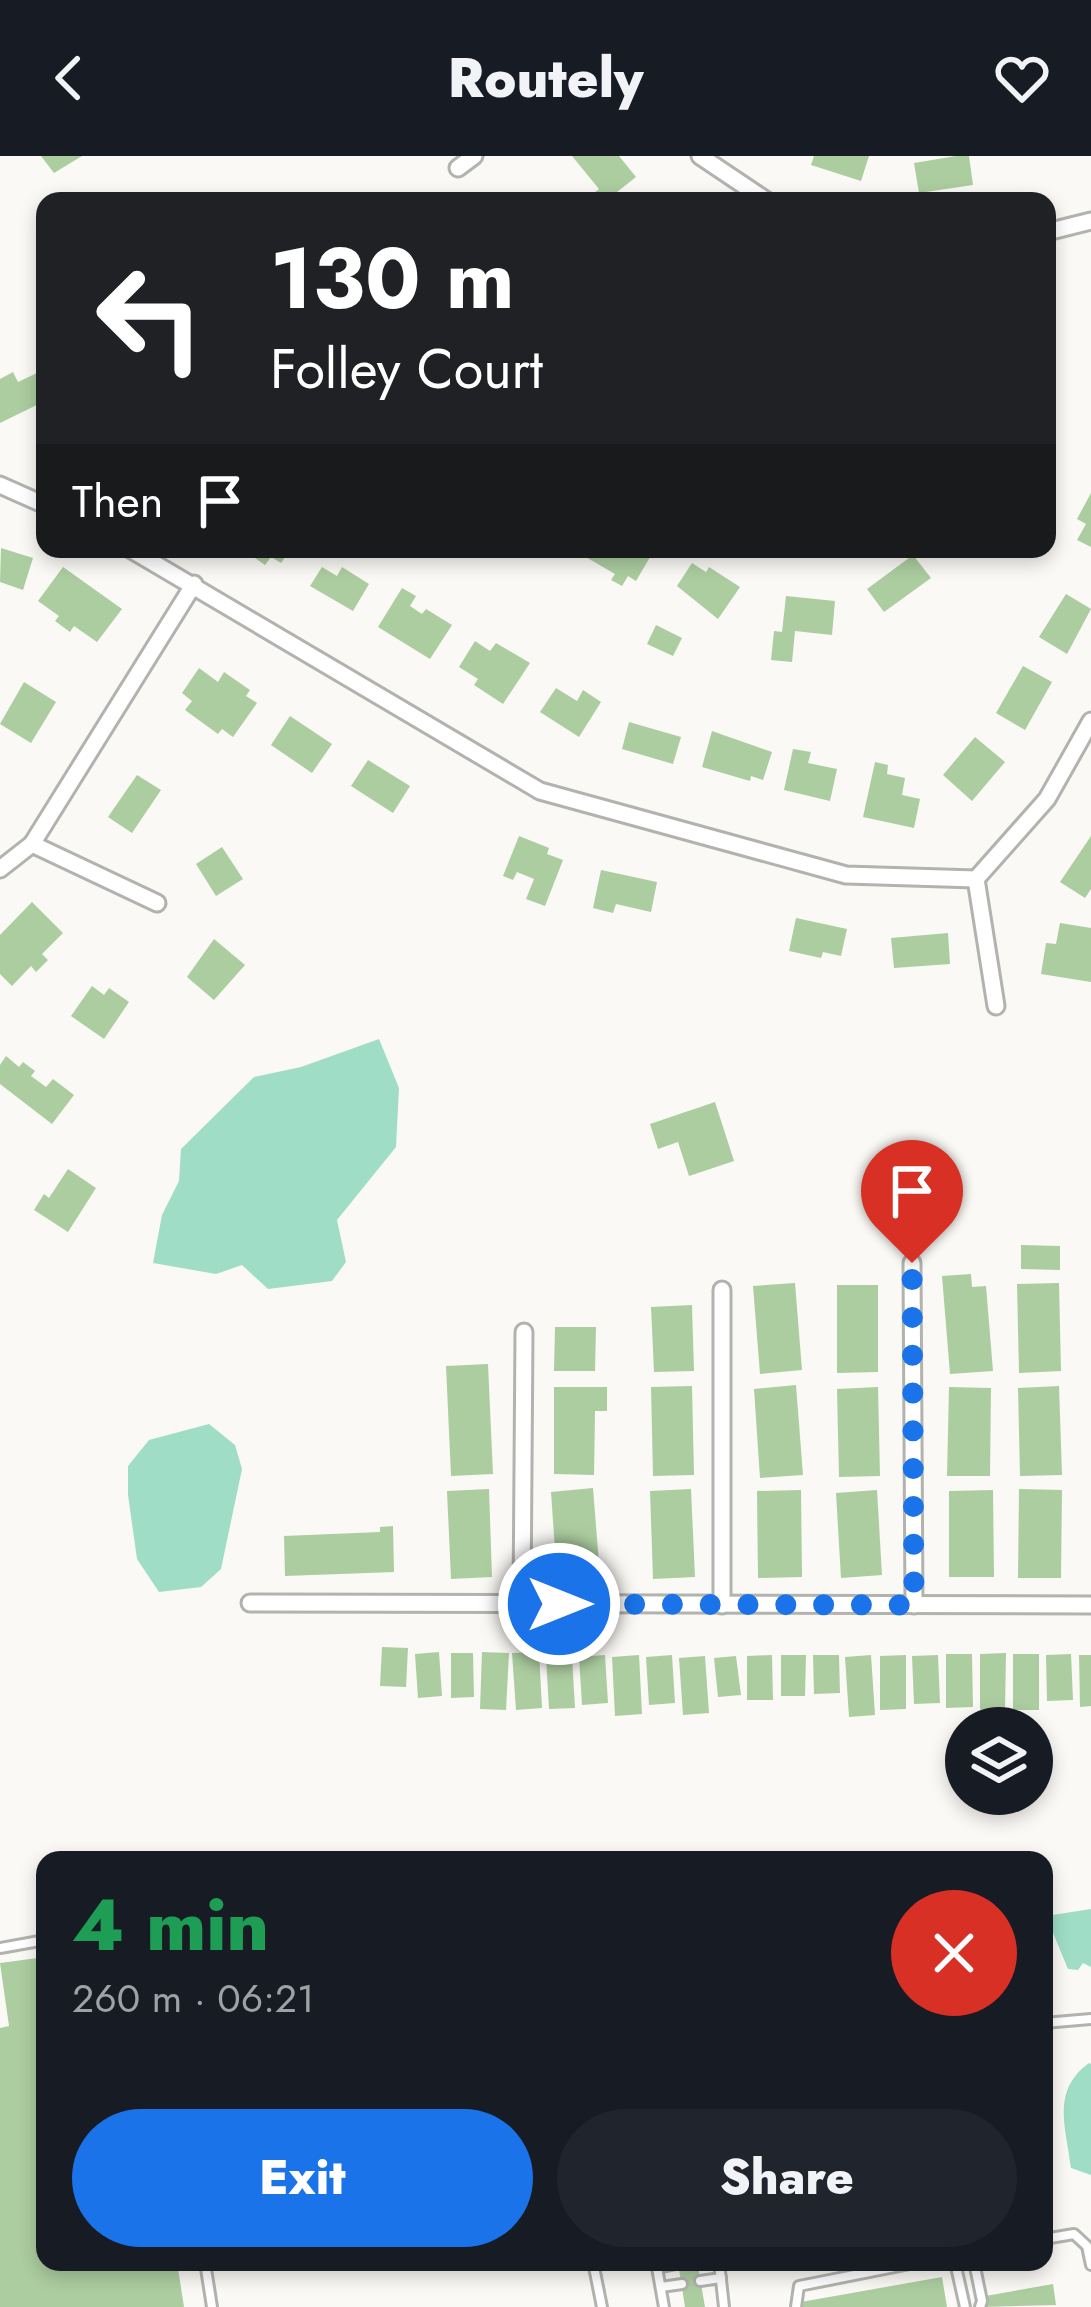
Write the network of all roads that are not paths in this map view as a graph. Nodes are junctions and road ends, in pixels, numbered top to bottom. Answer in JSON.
{"nodes":[{"id":1,"x":475,"y":156,"type":"edge"},
{"id":2,"x":700,"y":156,"type":"edge"},
{"id":3,"x":458,"y":168,"type":"dead end"},
{"id":4,"x":754,"y":192,"type":"edge"},
{"id":5,"x":1091,"y":221,"type":"edge"},
{"id":6,"x":1056,"y":230,"type":"edge"},
{"id":7,"x":0,"y":485,"type":"edge"},
{"id":8,"x":36,"y":501,"type":"edge"},
{"id":9,"x":146,"y":558,"type":"edge"},
{"id":10,"x":194,"y":584,"type":"junction"},
{"id":11,"x":1091,"y":721,"type":"edge"},
{"id":12,"x":32,"y":844,"type":"junction"},
{"id":13,"x":0,"y":869,"type":"edge"},
{"id":14,"x":976,"y":879,"type":"junction"},
{"id":15,"x":157,"y":903,"type":"dead end"},
{"id":16,"x":996,"y":1006,"type":"dead end"},
{"id":17,"x":912,"y":1263,"type":"dead end"},
{"id":18,"x":722,"y":1290,"type":"dead end"},
{"id":19,"x":524,"y":1332,"type":"dead end"},
{"id":20,"x":250,"y":1603,"type":"dead end"},
{"id":21,"x":523,"y":1604,"type":"junction"},
{"id":22,"x":722,"y":1605,"type":"junction"},
{"id":23,"x":914,"y":1605,"type":"junction"},
{"id":24,"x":1091,"y":1605,"type":"edge"},
{"id":25,"x":36,"y":1942,"type":"edge"},
{"id":26,"x":0,"y":1948,"type":"edge"},
{"id":27,"x":1091,"y":2019,"type":"edge"},
{"id":28,"x":1053,"y":2023,"type":"edge"},
{"id":29,"x":1053,"y":2237,"type":"edge"},
{"id":30,"x":1091,"y":2265,"type":"edge"},
{"id":31,"x":206,"y":2271,"type":"edge"},
{"id":32,"x":595,"y":2271,"type":"edge"},
{"id":33,"x":658,"y":2271,"type":"edge"},
{"id":34,"x":720,"y":2271,"type":"edge"},
{"id":35,"x":877,"y":2271,"type":"edge"},
{"id":36,"x":955,"y":2271,"type":"edge"},
{"id":37,"x":976,"y":2271,"type":"edge"},
{"id":38,"x":721,"y":2278,"type":"junction"},
{"id":39,"x":700,"y":2281,"type":"dead end"},
{"id":40,"x":682,"y":2284,"type":"dead end"},
{"id":41,"x":661,"y":2287,"type":"junction"},
{"id":42,"x":212,"y":2307,"type":"edge"},
{"id":43,"x":602,"y":2307,"type":"edge"},
{"id":44,"x":664,"y":2307,"type":"edge"},
{"id":45,"x":724,"y":2307,"type":"edge"},
{"id":46,"x":796,"y":2307,"type":"edge"},
{"id":47,"x":964,"y":2307,"type":"edge"},
{"id":48,"x":980,"y":2307,"type":"edge"}],
"edges":[{"from":1,"to":3,"type":"street"},
{"from":2,"to":4,"type":"street"},
{"from":5,"to":6,"type":"street"},
{"from":7,"to":8,"type":"street"},
{"from":9,"to":10,"type":"street"},
{"from":10,"to":12,"type":"street"},
{"from":10,"to":14,"type":"street"},
{"from":11,"to":14,"type":"street"},
{"from":12,"to":13,"type":"street"},
{"from":12,"to":15,"type":"street"},
{"from":14,"to":16,"type":"street"},
{"from":17,"to":23,"type":"street"},
{"from":18,"to":22,"type":"street"},
{"from":19,"to":21,"type":"street"},
{"from":20,"to":21,"type":"street"},
{"from":21,"to":22,"type":"street"},
{"from":22,"to":23,"type":"street"},
{"from":23,"to":24,"type":"street"},
{"from":25,"to":26,"type":"lane"},
{"from":27,"to":28,"type":"lane"},
{"from":29,"to":30,"type":"lane"},
{"from":31,"to":42,"type":"lane"},
{"from":32,"to":43,"type":"lane"},
{"from":33,"to":41,"type":"lane"},
{"from":34,"to":38,"type":"lane"},
{"from":35,"to":46,"type":"lane"},
{"from":36,"to":47,"type":"lane"},
{"from":37,"to":48,"type":"lane"},
{"from":38,"to":39,"type":"lane"},
{"from":38,"to":45,"type":"lane"},
{"from":40,"to":41,"type":"lane"},
{"from":41,"to":44,"type":"lane"}]}
